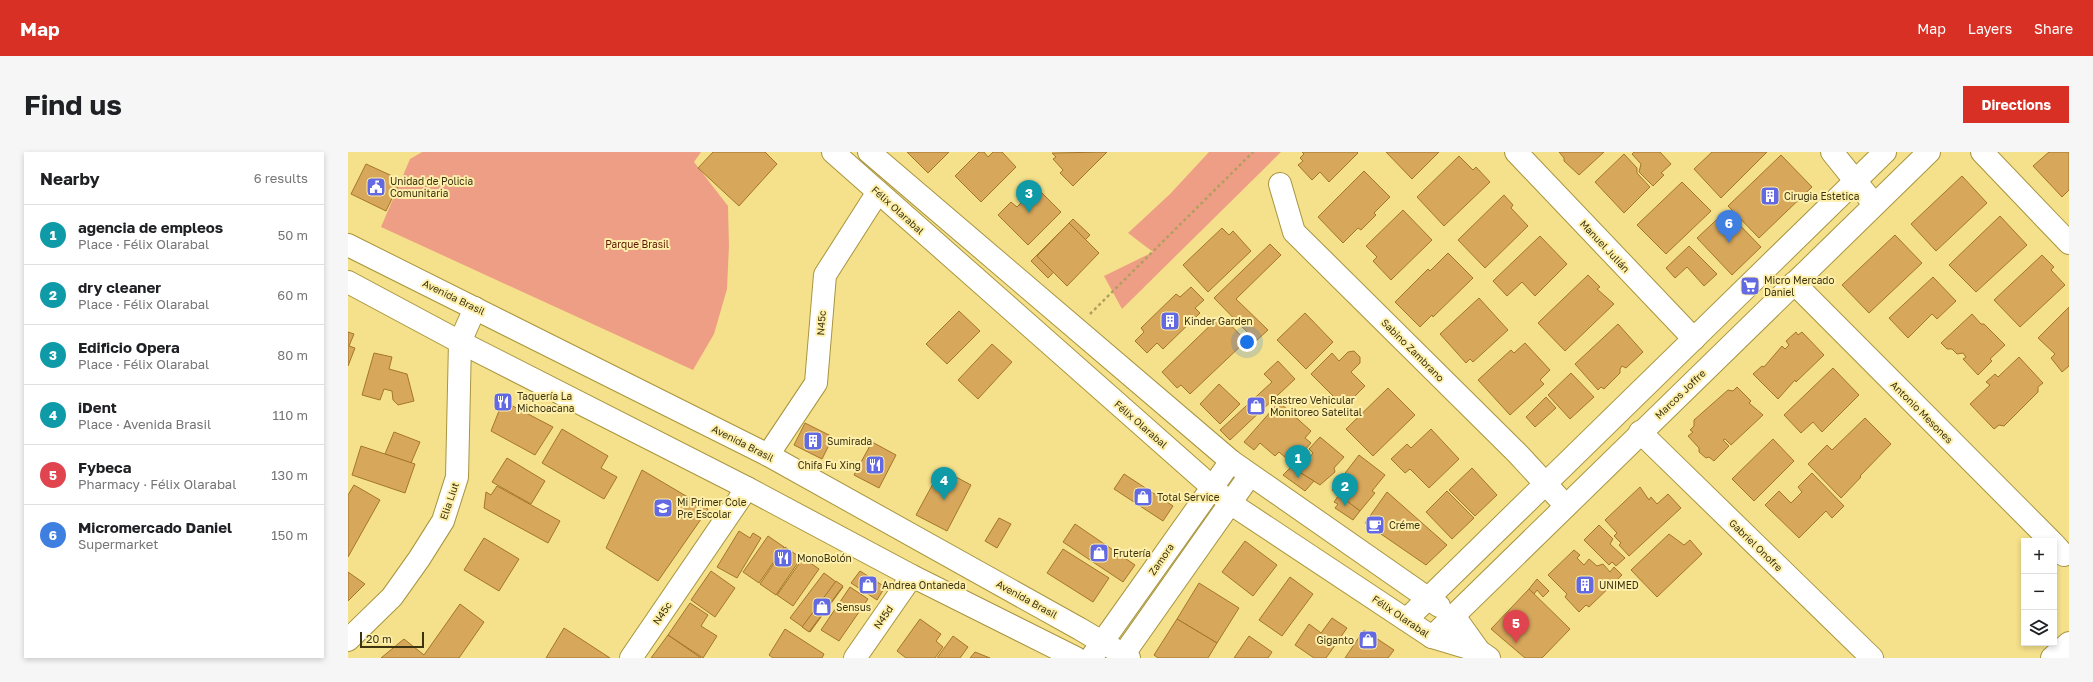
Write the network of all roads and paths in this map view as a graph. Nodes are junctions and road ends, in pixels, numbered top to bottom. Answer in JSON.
{"nodes":[{"id":1,"x":833,"y":152,"type":"edge"},
{"id":2,"x":869,"y":152,"type":"edge"},
{"id":3,"x":1253,"y":152,"type":"edge"},
{"id":4,"x":1516,"y":152,"type":"edge"},
{"id":5,"x":1832,"y":152,"type":"edge"},
{"id":6,"x":1885,"y":152,"type":"edge"},
{"id":7,"x":1929,"y":152,"type":"edge"},
{"id":8,"x":1982,"y":152,"type":"edge"},
{"id":9,"x":1856,"y":182,"type":"junction"},
{"id":10,"x":1280,"y":184,"type":"dead end"},
{"id":11,"x":878,"y":192,"type":"junction"},
{"id":12,"x":1874,"y":204,"type":"junction"},
{"id":13,"x":2069,"y":243,"type":"edge"},
{"id":14,"x":348,"y":245,"type":"edge"},
{"id":15,"x":348,"y":282,"type":"edge"},
{"id":16,"x":1794,"y":283,"type":"junction"},
{"id":17,"x":475,"y":308,"type":"junction"},
{"id":18,"x":1076,"y":328,"type":"junction"},
{"id":19,"x":1694,"y":339,"type":"junction"},
{"id":20,"x":460,"y":342,"type":"junction"},
{"id":21,"x":1640,"y":432,"type":"junction"},
{"id":22,"x":768,"y":455,"type":"junction"},
{"id":23,"x":1231,"y":461,"type":"junction"},
{"id":24,"x":1250,"y":475,"type":"junction"},
{"id":25,"x":1546,"y":485,"type":"junction"},
{"id":26,"x":1212,"y":487,"type":"junction"},
{"id":27,"x":746,"y":488,"type":"junction"},
{"id":28,"x":1230,"y":503,"type":"junction"},
{"id":29,"x":1566,"y":506,"type":"junction"},
{"id":30,"x":2047,"y":538,"type":"edge"},
{"id":31,"x":912,"y":576,"type":"junction"},
{"id":32,"x":1428,"y":599,"type":"junction"},
{"id":33,"x":1454,"y":616,"type":"junction"},
{"id":34,"x":1407,"y":619,"type":"junction"},
{"id":35,"x":1432,"y":637,"type":"junction"},
{"id":36,"x":348,"y":640,"type":"edge"},
{"id":37,"x":2069,"y":644,"type":"edge"},
{"id":38,"x":1097,"y":650,"type":"edge"},
{"id":39,"x":1484,"y":654,"type":"edge"},
{"id":40,"x":1125,"y":657,"type":"edge"},
{"id":41,"x":631,"y":658,"type":"edge"},
{"id":42,"x":855,"y":658,"type":"edge"},
{"id":43,"x":1076,"y":658,"type":"edge"},
{"id":44,"x":1872,"y":658,"type":"edge"},
{"id":45,"x":2052,"y":658,"type":"edge"}],
"edges":[{"from":1,"to":11,"type":"street","name":"Félix Olarabal"},
{"from":2,"to":18,"type":"street","name":"Félix Olarabal"},
{"from":3,"to":18,"type":"path"},
{"from":4,"to":19,"type":"street","name":"Manuel Julián"},
{"from":5,"to":9,"type":"street"},
{"from":6,"to":9,"type":"street"},
{"from":7,"to":12,"type":"street","name":"Marcos Joffre"},
{"from":8,"to":13,"type":"street"},
{"from":9,"to":12,"type":"street"},
{"from":9,"to":19,"type":"street"},
{"from":10,"to":25,"type":"street","name":"Sabino Zambrano"},
{"from":11,"to":22,"type":"street","name":"N45c"},
{"from":11,"to":26,"type":"street","name":"Félix Olarabal"},
{"from":12,"to":16,"type":"street","name":"Marcos Joffre"},
{"from":14,"to":17,"type":"street","name":"Avenida Brasil"},
{"from":15,"to":20,"type":"street"},
{"from":16,"to":21,"type":"street","name":"Marcos Joffre"},
{"from":16,"to":30,"type":"street","name":"Antonio Mesones"},
{"from":17,"to":20,"type":"street","name":"Elia Liut"},
{"from":17,"to":22,"type":"street","name":"Avenida Brasil"},
{"from":18,"to":23,"type":"street","name":"Félix Olarabal"},
{"from":19,"to":25,"type":"street"},
{"from":20,"to":27,"type":"street"},
{"from":20,"to":36,"type":"street","name":"Elia Liut"},
{"from":21,"to":29,"type":"street","name":"Marcos Joffre"},
{"from":21,"to":44,"type":"street","name":"Gabriel Onofre"},
{"from":22,"to":38,"type":"street","name":"Avenida Brasil"},
{"from":23,"to":24,"type":"street","name":"Félix Olarabal"},
{"from":23,"to":26,"type":"street","name":"Zamora"},
{"from":24,"to":28,"type":"street"},
{"from":24,"to":32,"type":"street","name":"Félix Olarabal"},
{"from":25,"to":29,"type":"street","name":"Sabino Zambrano"},
{"from":25,"to":32,"type":"street"},
{"from":26,"to":28,"type":"street","name":"Félix Olarabal"},
{"from":26,"to":38,"type":"street","name":"Zamora"},
{"from":27,"to":31,"type":"street"},
{"from":27,"to":41,"type":"street","name":"N45c"},
{"from":28,"to":34,"type":"street","name":"Félix Olarabal"},
{"from":28,"to":40,"type":"street"},
{"from":29,"to":33,"type":"street","name":"Marcos Joffre"},
{"from":31,"to":42,"type":"street","name":"N45d"},
{"from":31,"to":43,"type":"street"},
{"from":32,"to":33,"type":"street","name":"Félix Olarabal"},
{"from":32,"to":34,"type":"street"},
{"from":33,"to":35,"type":"street","name":"Marcos Joffre"},
{"from":33,"to":39,"type":"street","name":"Félix Olarabal"},
{"from":34,"to":35,"type":"street","name":"Félix Olarabal"},
{"from":35,"to":39,"type":"street","name":"Félix Olarabal"},
{"from":37,"to":45,"type":"street"},
{"from":38,"to":40,"type":"street","name":"Avenida Brasil"}]}
